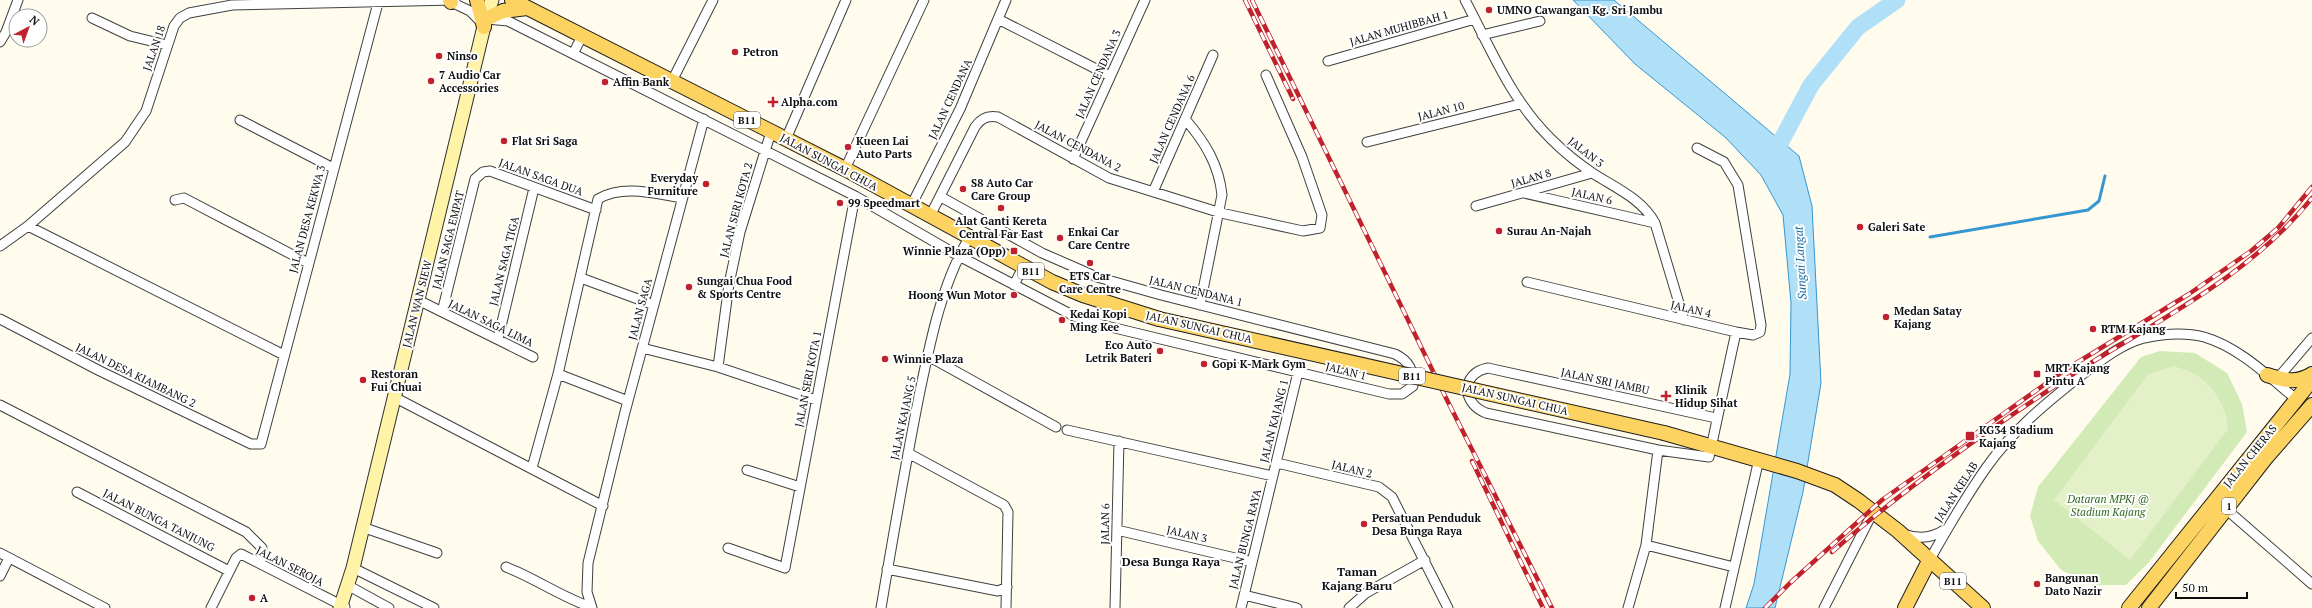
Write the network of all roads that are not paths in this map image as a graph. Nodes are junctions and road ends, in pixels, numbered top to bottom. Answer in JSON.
{"nodes":[{"id":1,"x":18,"y":0,"type":"edge"},
{"id":2,"x":478,"y":0,"type":"edge"},
{"id":3,"x":492,"y":0,"type":"edge"},
{"id":4,"x":512,"y":0,"type":"edge"},
{"id":5,"x":713,"y":0,"type":"edge"},
{"id":6,"x":846,"y":0,"type":"edge"},
{"id":7,"x":924,"y":0,"type":"edge"},
{"id":8,"x":1006,"y":0,"type":"edge"},
{"id":9,"x":1465,"y":0,"type":"edge"},
{"id":10,"x":452,"y":1,"type":"edge"},
{"id":11,"x":1142,"y":1,"type":"edge"},
{"id":12,"x":231,"y":3,"type":"edge"},
{"id":13,"x":378,"y":3,"type":"junction"},
{"id":14,"x":529,"y":8,"type":"junction"},
{"id":15,"x":92,"y":18,"type":"dead end"},
{"id":16,"x":998,"y":19,"type":"junction"},
{"id":17,"x":1475,"y":19,"type":"junction"},
{"id":18,"x":1540,"y":21,"type":"dead end"},
{"id":19,"x":485,"y":23,"type":"junction"},
{"id":20,"x":1482,"y":35,"type":"junction"},
{"id":21,"x":582,"y":36,"type":"junction"},
{"id":22,"x":0,"y":42,"type":"edge"},
{"id":23,"x":167,"y":45,"type":"junction"},
{"id":24,"x":573,"y":54,"type":"junction"},
{"id":25,"x":1213,"y":55,"type":"dead end"},
{"id":26,"x":1328,"y":61,"type":"dead end"},
{"id":27,"x":1266,"y":75,"type":"dead end"},
{"id":28,"x":1110,"y":76,"type":"junction"},
{"id":29,"x":672,"y":81,"type":"junction"},
{"id":30,"x":1520,"y":104,"type":"junction"},
{"id":31,"x":704,"y":119,"type":"junction"},
{"id":32,"x":1185,"y":119,"type":"junction"},
{"id":33,"x":240,"y":120,"type":"dead end"},
{"id":34,"x":771,"y":132,"type":"junction"},
{"id":35,"x":786,"y":139,"type":"junction"},
{"id":36,"x":1367,"y":142,"type":"dead end"},
{"id":37,"x":1697,"y":148,"type":"dead end"},
{"id":38,"x":765,"y":150,"type":"junction"},
{"id":39,"x":1073,"y":159,"type":"junction"},
{"id":40,"x":333,"y":168,"type":"junction"},
{"id":41,"x":845,"y":170,"type":"junction"},
{"id":42,"x":1592,"y":173,"type":"junction"},
{"id":43,"x":478,"y":175,"type":"joint"},
{"id":44,"x":534,"y":188,"type":"junction"},
{"id":45,"x":1154,"y":192,"type":"junction"},
{"id":46,"x":1524,"y":193,"type":"junction"},
{"id":47,"x":855,"y":196,"type":"junction"},
{"id":48,"x":941,"y":197,"type":"junction"},
{"id":49,"x":682,"y":198,"type":"junction"},
{"id":50,"x":175,"y":200,"type":"dead end"},
{"id":51,"x":912,"y":206,"type":"junction"},
{"id":52,"x":1476,"y":206,"type":"dead end"},
{"id":53,"x":596,"y":210,"type":"junction"},
{"id":54,"x":1220,"y":213,"type":"junction"},
{"id":55,"x":930,"y":216,"type":"junction"},
{"id":56,"x":1655,"y":223,"type":"junction"},
{"id":57,"x":28,"y":226,"type":"junction"},
{"id":58,"x":969,"y":238,"type":"junction"},
{"id":59,"x":0,"y":246,"type":"edge"},
{"id":60,"x":959,"y":256,"type":"junction"},
{"id":61,"x":308,"y":263,"type":"junction"},
{"id":62,"x":1023,"y":267,"type":"junction"},
{"id":63,"x":581,"y":278,"type":"junction"},
{"id":64,"x":1527,"y":282,"type":"dead end"},
{"id":65,"x":1014,"y":285,"type":"junction"},
{"id":66,"x":418,"y":300,"type":"junction"},
{"id":67,"x":654,"y":305,"type":"junction"},
{"id":68,"x":1200,"y":305,"type":"junction"},
{"id":69,"x":442,"y":312,"type":"junction"},
{"id":70,"x":0,"y":319,"type":"edge"},
{"id":71,"x":1684,"y":320,"type":"junction"},
{"id":72,"x":1736,"y":332,"type":"junction"},
{"id":73,"x":2312,"y":338,"type":"edge"},
{"id":74,"x":498,"y":339,"type":"junction"},
{"id":75,"x":642,"y":348,"type":"junction"},
{"id":76,"x":284,"y":355,"type":"junction"},
{"id":77,"x":928,"y":356,"type":"junction"},
{"id":78,"x":533,"y":357,"type":"dead end"},
{"id":79,"x":718,"y":366,"type":"junction"},
{"id":80,"x":1298,"y":372,"type":"junction"},
{"id":81,"x":558,"y":374,"type":"junction"},
{"id":82,"x":2312,"y":374,"type":"edge"},
{"id":83,"x":2272,"y":377,"type":"junction"},
{"id":84,"x":2312,"y":380,"type":"edge"},
{"id":85,"x":1389,"y":394,"type":"joint"},
{"id":86,"x":394,"y":397,"type":"junction"},
{"id":87,"x":816,"y":400,"type":"junction"},
{"id":88,"x":2296,"y":400,"type":"junction"},
{"id":89,"x":628,"y":401,"type":"junction"},
{"id":90,"x":0,"y":405,"type":"edge"},
{"id":91,"x":2312,"y":405,"type":"edge"},
{"id":92,"x":1716,"y":418,"type":"junction"},
{"id":93,"x":1056,"y":427,"type":"dead end"},
{"id":94,"x":1068,"y":430,"type":"dead end"},
{"id":95,"x":1119,"y":441,"type":"junction"},
{"id":96,"x":262,"y":443,"type":"joint"},
{"id":97,"x":1711,"y":446,"type":"junction"},
{"id":98,"x":1658,"y":450,"type":"junction"},
{"id":99,"x":908,"y":452,"type":"junction"},
{"id":100,"x":1763,"y":461,"type":"junction"},
{"id":101,"x":1277,"y":463,"type":"junction"},
{"id":102,"x":532,"y":468,"type":"junction"},
{"id":103,"x":747,"y":470,"type":"dead end"},
{"id":104,"x":1273,"y":476,"type":"junction"},
{"id":105,"x":800,"y":487,"type":"junction"},
{"id":106,"x":77,"y":492,"type":"dead end"},
{"id":107,"x":603,"y":506,"type":"junction"},
{"id":108,"x":2226,"y":509,"type":"junction"},
{"id":109,"x":1873,"y":512,"type":"junction"},
{"id":110,"x":362,"y":527,"type":"junction"},
{"id":111,"x":1947,"y":528,"type":"junction"},
{"id":112,"x":1117,"y":530,"type":"junction"},
{"id":113,"x":1898,"y":532,"type":"junction"},
{"id":114,"x":1646,"y":545,"type":"junction"},
{"id":115,"x":728,"y":548,"type":"dead end"},
{"id":116,"x":0,"y":553,"type":"edge"},
{"id":117,"x":437,"y":553,"type":"dead end"},
{"id":118,"x":9,"y":558,"type":"junction"},
{"id":119,"x":1425,"y":560,"type":"junction"},
{"id":120,"x":1929,"y":561,"type":"junction"},
{"id":121,"x":1252,"y":562,"type":"junction"},
{"id":122,"x":261,"y":564,"type":"junction"},
{"id":123,"x":1734,"y":566,"type":"junction"},
{"id":124,"x":506,"y":567,"type":"dead end"},
{"id":125,"x":353,"y":568,"type":"junction"},
{"id":126,"x":887,"y":569,"type":"junction"},
{"id":127,"x":229,"y":571,"type":"junction"},
{"id":128,"x":0,"y":576,"type":"edge"},
{"id":129,"x":2312,"y":584,"type":"edge"},
{"id":130,"x":349,"y":586,"type":"junction"},
{"id":131,"x":1007,"y":587,"type":"junction"},
{"id":132,"x":1244,"y":595,"type":"junction"},
{"id":133,"x":92,"y":605,"type":"edge"},
{"id":134,"x":342,"y":607,"type":"edge"},
{"id":135,"x":592,"y":607,"type":"edge"},
{"id":136,"x":105,"y":608,"type":"edge"},
{"id":137,"x":211,"y":608,"type":"edge"},
{"id":138,"x":389,"y":608,"type":"edge"},
{"id":139,"x":434,"y":608,"type":"edge"},
{"id":140,"x":881,"y":608,"type":"edge"},
{"id":141,"x":1006,"y":608,"type":"edge"},
{"id":142,"x":1115,"y":608,"type":"edge"},
{"id":143,"x":1241,"y":608,"type":"edge"},
{"id":144,"x":1297,"y":608,"type":"edge"},
{"id":145,"x":1349,"y":608,"type":"edge"},
{"id":146,"x":1448,"y":608,"type":"edge"},
{"id":147,"x":1628,"y":608,"type":"edge"},
{"id":148,"x":1726,"y":608,"type":"edge"},
{"id":149,"x":1824,"y":608,"type":"edge"},
{"id":150,"x":1905,"y":608,"type":"edge"},
{"id":151,"x":1983,"y":608,"type":"edge"},
{"id":152,"x":2128,"y":608,"type":"edge"},
{"id":153,"x":2149,"y":608,"type":"edge"}],
"edges":[{"from":1,"to":22,"type":"street"},
{"from":2,"to":19,"type":"main road"},
{"from":3,"to":19,"type":"street","name":"JALAN WAN SIEW"},
{"from":4,"to":14,"type":"main road","name":"JALAN SUNGAI CHUA","number":"B11"},
{"from":5,"to":29,"type":"street"},
{"from":6,"to":35,"type":"street"},
{"from":7,"to":41,"type":"street"},
{"from":8,"to":16,"type":"street","name":"JALAN CENDANA"},
{"from":9,"to":17,"type":"street","name":"JALAN 3"},
{"from":10,"to":13,"type":"street","name":"JALAN 18"},
{"from":10,"to":19,"type":"street"},
{"from":11,"to":28,"type":"street","name":"JALAN CENDANA 3"},
{"from":12,"to":13,"type":"street","name":"JALAN 18"},
{"from":12,"to":23,"type":"street","name":"JALAN 18"},
{"from":13,"to":40,"type":"street","name":"JALAN DESA KEKWA 3"},
{"from":14,"to":19,"type":"main road"},
{"from":14,"to":21,"type":"main road","name":"JALAN SUNGAI CHUA","number":"B11"},
{"from":15,"to":23,"type":"street"},
{"from":16,"to":28,"type":"street"},
{"from":16,"to":51,"type":"street","name":"JALAN CENDANA"},
{"from":17,"to":20,"type":"street","name":"JALAN 3"},
{"from":17,"to":26,"type":"street","name":"JALAN MUHIBBAH 1"},
{"from":18,"to":20,"type":"street"},
{"from":19,"to":24,"type":"street","name":"JALAN 1"},
{"from":19,"to":66,"type":"street","name":"JALAN WAN SIEW"},
{"from":20,"to":30,"type":"street","name":"JALAN 3"},
{"from":21,"to":24,"type":"street"},
{"from":21,"to":29,"type":"main road","name":"JALAN SUNGAI CHUA","number":"B11"},
{"from":23,"to":57,"type":"street","name":"JALAN 18"},
{"from":24,"to":31,"type":"street","name":"JALAN 1"},
{"from":25,"to":32,"type":"street","name":"JALAN CENDANA 6"},
{"from":27,"to":54,"type":"street","name":"JALAN CENDANA 2"},
{"from":28,"to":39,"type":"street","name":"JALAN CENDANA 3"},
{"from":29,"to":34,"type":"main road","name":"JALAN SUNGAI CHUA","number":"B11"},
{"from":30,"to":36,"type":"street","name":"JALAN 10"},
{"from":30,"to":42,"type":"street","name":"JALAN 3"},
{"from":31,"to":38,"type":"street","name":"JALAN 1"},
{"from":31,"to":49,"type":"street","name":"JALAN SAGA"},
{"from":32,"to":45,"type":"street","name":"JALAN CENDANA 6"},
{"from":32,"to":54,"type":"street"},
{"from":33,"to":40,"type":"street"},
{"from":34,"to":35,"type":"main road","name":"JALAN SUNGAI CHUA","number":"B11"},
{"from":34,"to":38,"type":"street","name":"JALAN SERI KOTA 2"},
{"from":35,"to":41,"type":"main road","name":"JALAN SUNGAI CHUA","number":"B11"},
{"from":37,"to":72,"type":"street","name":"JALAN 4"},
{"from":38,"to":47,"type":"street","name":"JALAN 1"},
{"from":38,"to":79,"type":"street","name":"JALAN SERI KOTA 2"},
{"from":39,"to":45,"type":"street","name":"JALAN CENDANA 2"},
{"from":39,"to":48,"type":"street","name":"JALAN CENDANA 2"},
{"from":40,"to":61,"type":"street","name":"JALAN DESA KEKWA 3"},
{"from":41,"to":51,"type":"main road","name":"JALAN SUNGAI CHUA","number":"B11"},
{"from":42,"to":46,"type":"street","name":"JALAN 8"},
{"from":42,"to":56,"type":"street","name":"JALAN 3"},
{"from":43,"to":44,"type":"street","name":"JALAN SAGA DUA"},
{"from":43,"to":69,"type":"street","name":"JALAN SAGA EMPAT"},
{"from":44,"to":53,"type":"street","name":"JALAN SAGA DUA"},
{"from":44,"to":74,"type":"street","name":"JALAN SAGA TIGA"},
{"from":45,"to":54,"type":"street","name":"JALAN CENDANA 2"},
{"from":46,"to":52,"type":"street","name":"JALAN 8"},
{"from":46,"to":56,"type":"street","name":"JALAN 6"},
{"from":47,"to":60,"type":"street","name":"JALAN 1"},
{"from":47,"to":87,"type":"street","name":"JALAN SERI KOTA 1"},
{"from":48,"to":55,"type":"street"},
{"from":48,"to":68,"type":"street","name":"JALAN CENDANA 1"},
{"from":49,"to":53,"type":"street"},
{"from":49,"to":67,"type":"street","name":"JALAN SAGA"},
{"from":50,"to":61,"type":"street"},
{"from":51,"to":55,"type":"main road","name":"JALAN SUNGAI CHUA","number":"B11"},
{"from":53,"to":63,"type":"street"},
{"from":54,"to":68,"type":"street"},
{"from":55,"to":58,"type":"main road","name":"JALAN SUNGAI CHUA","number":"B11"},
{"from":56,"to":71,"type":"street","name":"JALAN 3"},
{"from":57,"to":59,"type":"street","name":"JALAN 18"},
{"from":57,"to":76,"type":"street"},
{"from":58,"to":60,"type":"street","name":"JALAN KAJANG 5"},
{"from":58,"to":62,"type":"main road","name":"JALAN SUNGAI CHUA","number":"B11"},
{"from":60,"to":65,"type":"street","name":"JALAN 1"},
{"from":60,"to":77,"type":"street","name":"JALAN KAJANG 5"},
{"from":61,"to":76,"type":"street","name":"JALAN DESA KEKWA 3"},
{"from":62,"to":65,"type":"street"},
{"from":62,"to":97,"type":"main road","name":"JALAN SUNGAI CHUA","number":"B11","bridge":true},
{"from":63,"to":67,"type":"street"},
{"from":63,"to":81,"type":"street"},
{"from":64,"to":71,"type":"street","name":"JALAN 4"},
{"from":65,"to":80,"type":"street","name":"JALAN 1"},
{"from":66,"to":69,"type":"street","name":"JALAN SAGA LIMA"},
{"from":66,"to":86,"type":"street","name":"JALAN WAN SIEW"},
{"from":67,"to":75,"type":"street","name":"JALAN SAGA"},
{"from":68,"to":85,"type":"street","name":"JALAN CENDANA 1"},
{"from":69,"to":74,"type":"street","name":"JALAN SAGA LIMA"},
{"from":70,"to":96,"type":"street","name":"JALAN DESA KIAMBANG 2"},
{"from":71,"to":72,"type":"street","name":"JALAN 4"},
{"from":72,"to":92,"type":"street"},
{"from":73,"to":83,"type":"street"},
{"from":74,"to":78,"type":"street","name":"JALAN SAGA LIMA"},
{"from":75,"to":79,"type":"street"},
{"from":75,"to":89,"type":"street","name":"JALAN SAGA"},
{"from":76,"to":96,"type":"street","name":"JALAN DESA KEKWA 3"},
{"from":77,"to":93,"type":"street"},
{"from":77,"to":99,"type":"street","name":"JALAN KAJANG 5"},
{"from":79,"to":87,"type":"street"},
{"from":80,"to":85,"type":"street","name":"JALAN 1"},
{"from":80,"to":101,"type":"street","name":"JALAN KAJANG 1"},
{"from":81,"to":89,"type":"street"},
{"from":81,"to":102,"type":"street"},
{"from":82,"to":83,"type":"main road"},
{"from":83,"to":88,"type":"street","name":"JALAN KELAB"},
{"from":83,"to":111,"type":"street","name":"JALAN KELAB"},
{"from":84,"to":88,"type":"main road","name":"JALAN CHERAS","number":"1"},
{"from":86,"to":102,"type":"street"},
{"from":86,"to":110,"type":"street","name":"JALAN WAN SIEW"},
{"from":87,"to":105,"type":"street","name":"JALAN SERI KOTA 1"},
{"from":88,"to":152,"type":"main road","name":"JALAN CHERAS","number":"1"},
{"from":89,"to":107,"type":"street","name":"JALAN SAGA"},
{"from":90,"to":122,"type":"street"},
{"from":91,"to":108,"type":"main road","name":"JALAN CHERAS","number":"1"},
{"from":92,"to":97,"type":"street"},
{"from":92,"to":98,"type":"street","name":"JALAN SRI JAMBU"},
{"from":94,"to":95,"type":"street"},
{"from":95,"to":104,"type":"street"},
{"from":95,"to":112,"type":"street","name":"JALAN 6"},
{"from":97,"to":98,"type":"street"},
{"from":97,"to":100,"type":"main road","name":"JALAN SUNGAI CHUA","number":"B11"},
{"from":98,"to":114,"type":"street"},
{"from":99,"to":126,"type":"street","name":"JALAN KAJANG 5"},
{"from":99,"to":131,"type":"street"},
{"from":100,"to":109,"type":"main road","name":"JALAN SUNGAI CHUA","number":"B11"},
{"from":100,"to":123,"type":"street"},
{"from":101,"to":104,"type":"street","name":"JALAN KAJANG 1"},
{"from":101,"to":119,"type":"street","name":"JALAN 2"},
{"from":102,"to":107,"type":"street"},
{"from":103,"to":105,"type":"street"},
{"from":104,"to":121,"type":"street","name":"JALAN BUNGA RAYA"},
{"from":105,"to":115,"type":"street","name":"JALAN SERI KOTA 1"},
{"from":106,"to":127,"type":"street","name":"JALAN BUNGA TANJUNG"},
{"from":107,"to":135,"type":"street","name":"JALAN SAGA"},
{"from":108,"to":129,"type":"street"},
{"from":108,"to":153,"type":"main road","name":"JALAN CHERAS","number":"1"},
{"from":109,"to":113,"type":"main road","number":"B11"},
{"from":109,"to":149,"type":"street"},
{"from":110,"to":117,"type":"street"},
{"from":110,"to":125,"type":"street","name":"JALAN WAN SIEW"},
{"from":111,"to":113,"type":"street"},
{"from":111,"to":120,"type":"street","name":"JALAN KELAB"},
{"from":112,"to":121,"type":"street","name":"JALAN 3"},
{"from":112,"to":142,"type":"street","name":"JALAN 6"},
{"from":113,"to":120,"type":"main road","number":"B11"},
{"from":114,"to":123,"type":"street"},
{"from":114,"to":147,"type":"street"},
{"from":116,"to":118,"type":"street"},
{"from":118,"to":128,"type":"street"},
{"from":118,"to":133,"type":"street"},
{"from":119,"to":145,"type":"street"},
{"from":119,"to":146,"type":"street","name":"JALAN 2"},
{"from":120,"to":150,"type":"main road"},
{"from":120,"to":151,"type":"main road","number":"B11"},
{"from":121,"to":132,"type":"street","name":"JALAN BUNGA RAYA"},
{"from":122,"to":127,"type":"street","name":"JALAN SEROJA"},
{"from":122,"to":134,"type":"street","name":"JALAN SEROJA"},
{"from":123,"to":148,"type":"street"},
{"from":124,"to":135,"type":"street"},
{"from":125,"to":130,"type":"street","name":"JALAN WAN SIEW"},
{"from":125,"to":139,"type":"street"},
{"from":126,"to":131,"type":"street"},
{"from":126,"to":140,"type":"street","name":"JALAN KAJANG 5"},
{"from":127,"to":137,"type":"street","name":"JALAN SEROJA"},
{"from":130,"to":134,"type":"street","name":"JALAN WAN SIEW"},
{"from":130,"to":138,"type":"street"},
{"from":131,"to":141,"type":"street"},
{"from":132,"to":143,"type":"street","name":"JALAN BUNGA RAYA"},
{"from":132,"to":144,"type":"street"},
{"from":133,"to":136,"type":"street"}]}
